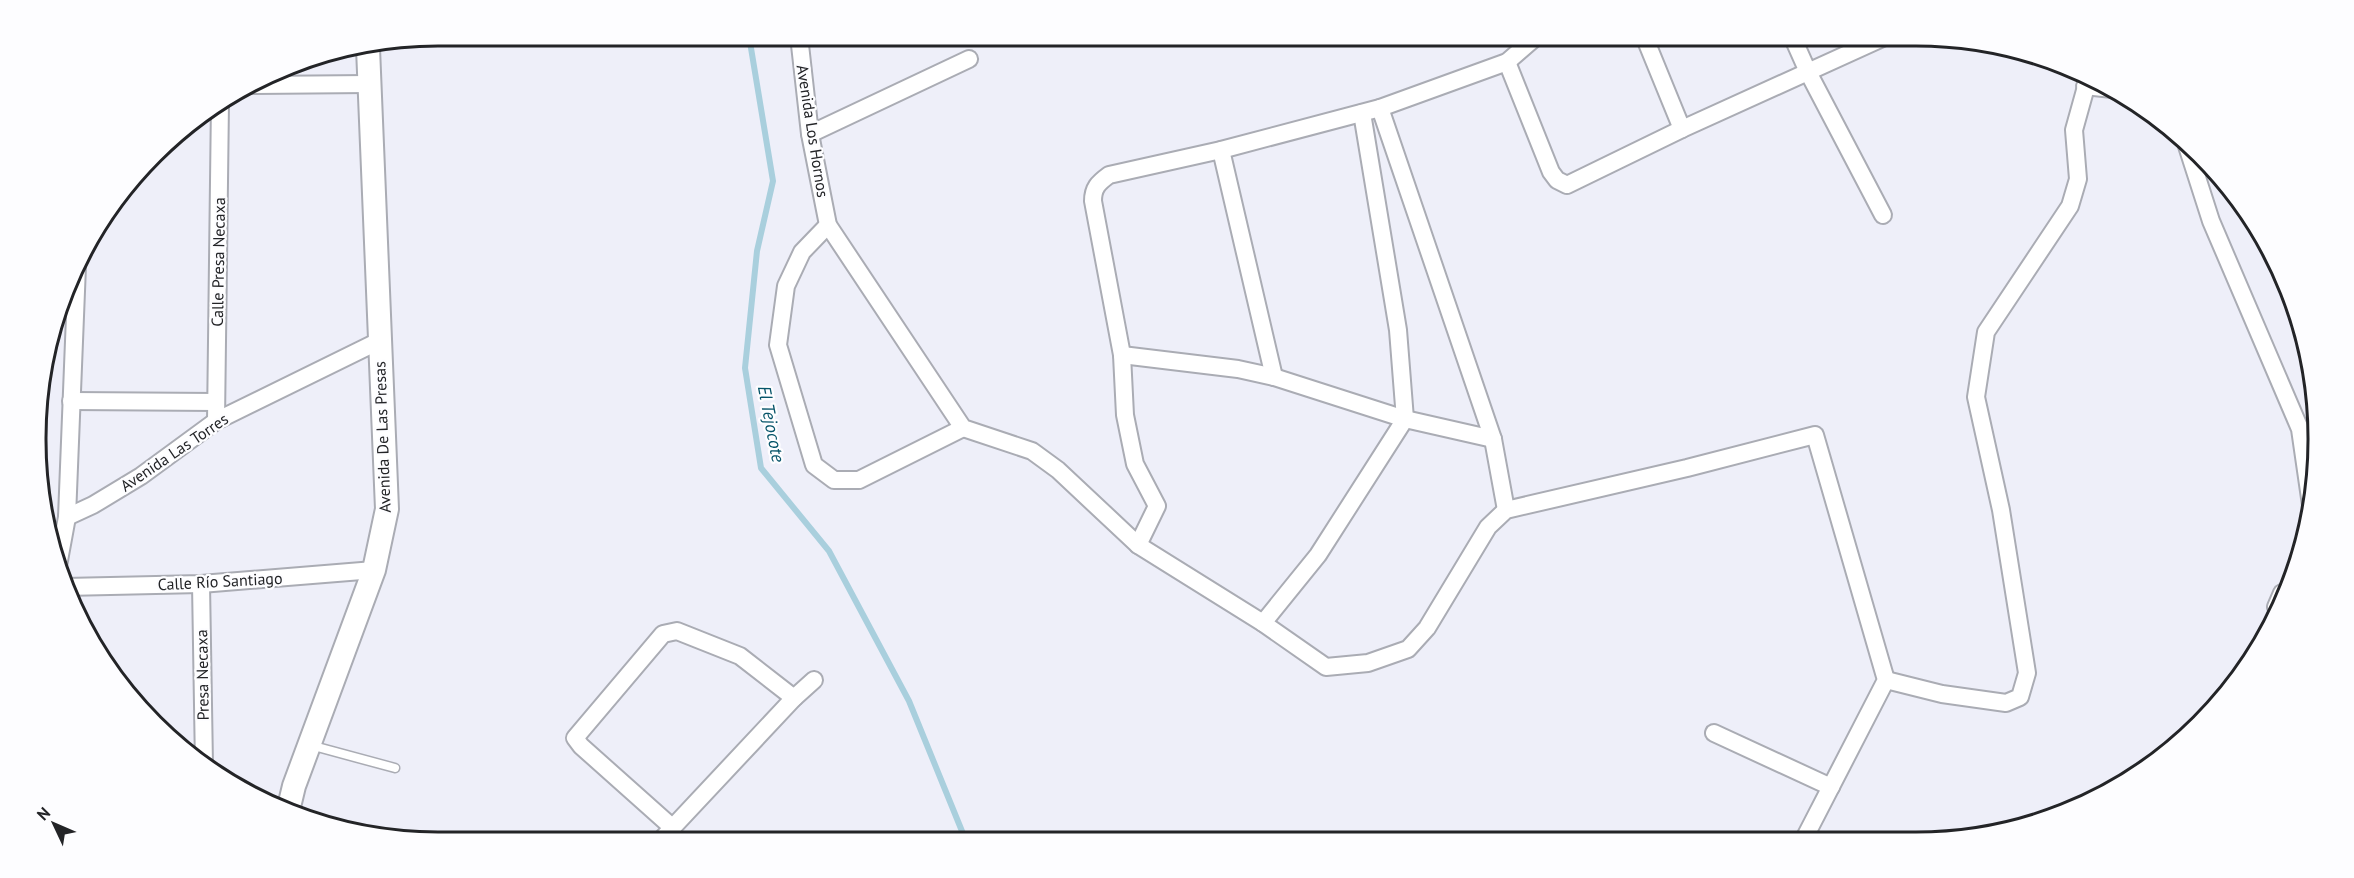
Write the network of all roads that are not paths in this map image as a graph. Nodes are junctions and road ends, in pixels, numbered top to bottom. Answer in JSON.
{"nodes":[{"id":1,"x":800,"y":46,"type":"edge"},
{"id":2,"x":1525,"y":46,"type":"edge"},
{"id":3,"x":1648,"y":46,"type":"edge"},
{"id":4,"x":1796,"y":46,"type":"edge"},
{"id":5,"x":1865,"y":46,"type":"edge"},
{"id":6,"x":368,"y":53,"type":"edge"},
{"id":7,"x":969,"y":59,"type":"dead end"},
{"id":8,"x":1507,"y":62,"type":"junction"},
{"id":9,"x":1808,"y":72,"type":"junction"},
{"id":10,"x":369,"y":84,"type":"junction"},
{"id":11,"x":270,"y":85,"type":"edge"},
{"id":12,"x":2086,"y":86,"type":"edge"},
{"id":13,"x":1380,"y":108,"type":"junction"},
{"id":14,"x":1362,"y":113,"type":"junction"},
{"id":15,"x":220,"y":114,"type":"edge"},
{"id":16,"x":1682,"y":129,"type":"junction"},
{"id":17,"x":810,"y":134,"type":"junction"},
{"id":18,"x":1221,"y":150,"type":"junction"},
{"id":19,"x":2191,"y":159,"type":"edge"},
{"id":20,"x":1883,"y":215,"type":"dead end"},
{"id":21,"x":828,"y":225,"type":"junction"},
{"id":22,"x":76,"y":289,"type":"edge"},
{"id":23,"x":379,"y":341,"type":"junction"},
{"id":24,"x":1122,"y":355,"type":"junction"},
{"id":25,"x":1274,"y":377,"type":"junction"},
{"id":26,"x":71,"y":401,"type":"junction"},
{"id":27,"x":216,"y":402,"type":"junction"},
{"id":28,"x":1405,"y":419,"type":"junction"},
{"id":29,"x":216,"y":421,"type":"junction"},
{"id":30,"x":963,"y":428,"type":"junction"},
{"id":31,"x":1493,"y":439,"type":"junction"},
{"id":32,"x":2306,"y":474,"type":"edge"},
{"id":33,"x":1506,"y":510,"type":"junction"},
{"id":34,"x":67,"y":517,"type":"junction"},
{"id":35,"x":1138,"y":545,"type":"junction"},
{"id":36,"x":62,"y":546,"type":"edge"},
{"id":37,"x":374,"y":570,"type":"junction"},
{"id":38,"x":201,"y":584,"type":"junction"},
{"id":39,"x":75,"y":587,"type":"edge"},
{"id":40,"x":1263,"y":623,"type":"junction"},
{"id":41,"x":814,"y":680,"type":"dead end"},
{"id":42,"x":1886,"y":680,"type":"junction"},
{"id":43,"x":794,"y":698,"type":"junction"},
{"id":44,"x":1714,"y":733,"type":"dead end"},
{"id":45,"x":309,"y":745,"type":"junction"},
{"id":46,"x":204,"y":753,"type":"edge"},
{"id":47,"x":395,"y":768,"type":"dead end"},
{"id":48,"x":1831,"y":787,"type":"junction"},
{"id":49,"x":290,"y":802,"type":"edge"},
{"id":50,"x":673,"y":828,"type":"junction"},
{"id":51,"x":669,"y":832,"type":"edge"},
{"id":52,"x":1808,"y":832,"type":"edge"}],
"edges":[{"from":1,"to":17,"type":"street","name":"Avenida Los Hornos"},
{"from":2,"to":8,"type":"street"},
{"from":3,"to":16,"type":"street"},
{"from":4,"to":9,"type":"street"},
{"from":5,"to":9,"type":"street"},
{"from":6,"to":10,"type":"main road","name":"Avenida De Las Presas"},
{"from":7,"to":17,"type":"street"},
{"from":8,"to":13,"type":"street"},
{"from":8,"to":16,"type":"street"},
{"from":9,"to":16,"type":"street"},
{"from":9,"to":20,"type":"street"},
{"from":10,"to":11,"type":"street"},
{"from":10,"to":23,"type":"main road","name":"Avenida De Las Presas"},
{"from":12,"to":42,"type":"street"},
{"from":13,"to":14,"type":"street"},
{"from":13,"to":31,"type":"street"},
{"from":14,"to":18,"type":"street"},
{"from":14,"to":28,"type":"street"},
{"from":15,"to":27,"type":"street","name":"Calle Presa Necaxa"},
{"from":17,"to":21,"type":"street","name":"Avenida Los Hornos"},
{"from":18,"to":24,"type":"street"},
{"from":18,"to":25,"type":"street"},
{"from":19,"to":32,"type":"street"},
{"from":21,"to":30,"type":"street"},
{"from":21,"to":30,"type":"street"},
{"from":22,"to":26,"type":"street"},
{"from":23,"to":29,"type":"street","name":"Avenida Las Torres"},
{"from":23,"to":37,"type":"main road","name":"Avenida De Las Presas"},
{"from":24,"to":25,"type":"street"},
{"from":24,"to":35,"type":"street"},
{"from":25,"to":28,"type":"street"},
{"from":26,"to":27,"type":"street"},
{"from":26,"to":34,"type":"street"},
{"from":27,"to":29,"type":"street","name":"Calle Presa Necaxa"},
{"from":28,"to":31,"type":"street"},
{"from":28,"to":40,"type":"street"},
{"from":29,"to":34,"type":"street","name":"Avenida Las Torres"},
{"from":30,"to":35,"type":"street"},
{"from":31,"to":33,"type":"street"},
{"from":33,"to":40,"type":"street"},
{"from":33,"to":42,"type":"street"},
{"from":34,"to":36,"type":"street"},
{"from":35,"to":40,"type":"street"},
{"from":37,"to":38,"type":"street","name":"Calle Río Santiago"},
{"from":37,"to":45,"type":"main road","name":"Avenida De Las Presas"},
{"from":38,"to":39,"type":"street","name":"Calle Río Santiago"},
{"from":38,"to":46,"type":"street","name":"Presa Necaxa"},
{"from":41,"to":43,"type":"street"},
{"from":42,"to":48,"type":"street"},
{"from":43,"to":50,"type":"street"},
{"from":43,"to":50,"type":"street"},
{"from":44,"to":48,"type":"street"},
{"from":45,"to":47,"type":"lane"},
{"from":45,"to":49,"type":"main road","name":"Avenida De Las Presas"},
{"from":48,"to":52,"type":"street"},
{"from":50,"to":51,"type":"street"}]}
